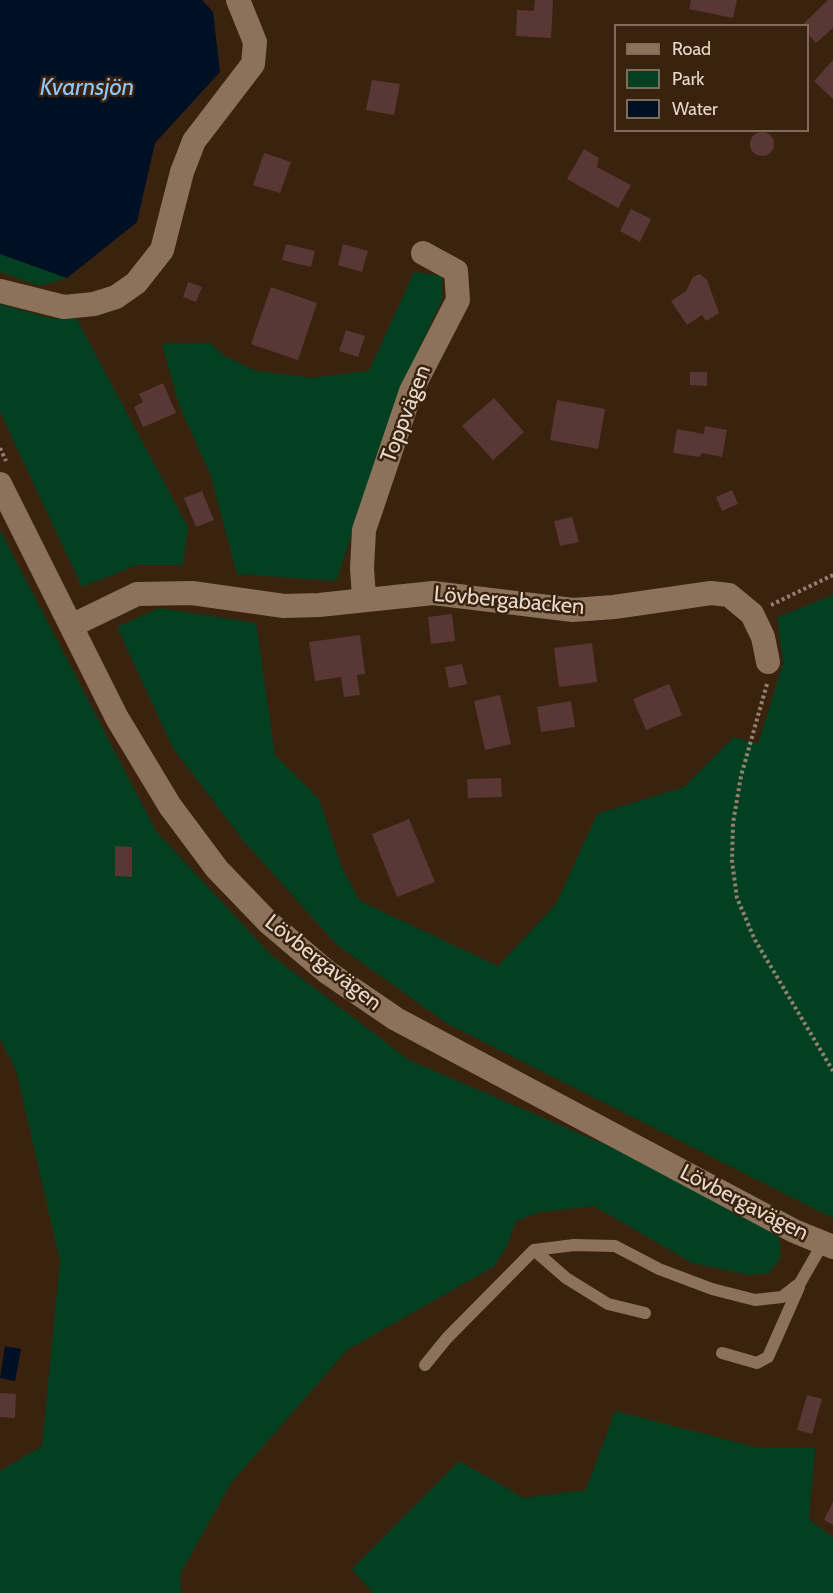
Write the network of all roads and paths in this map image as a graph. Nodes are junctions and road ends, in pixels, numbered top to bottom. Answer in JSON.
{"nodes":[{"id":1,"x":238,"y":0,"type":"edge"},
{"id":2,"x":423,"y":253,"type":"dead end"},
{"id":3,"x":0,"y":291,"type":"edge"},
{"id":4,"x":0,"y":448,"type":"edge"},
{"id":5,"x":5,"y":476,"type":"edge"},
{"id":6,"x":833,"y":575,"type":"edge"},
{"id":7,"x":364,"y":598,"type":"junction"},
{"id":8,"x":752,"y":614,"type":"junction"},
{"id":9,"x":71,"y":626,"type":"junction"},
{"id":10,"x":768,"y":662,"type":"joint"},
{"id":11,"x":833,"y":1071,"type":"edge"},
{"id":12,"x":828,"y":1245,"type":"edge"},
{"id":13,"x":534,"y":1250,"type":"junction"},
{"id":14,"x":800,"y":1283,"type":"junction"},
{"id":15,"x":645,"y":1313,"type":"dead end"},
{"id":16,"x":722,"y":1353,"type":"dead end"},
{"id":17,"x":424,"y":1365,"type":"dead end"}],
"edges":[{"from":1,"to":3,"type":"street"},
{"from":2,"to":7,"type":"street","name":"Toppvägen"},
{"from":4,"to":5,"type":"path"},
{"from":5,"to":9,"type":"street","name":"Lövbergavägen"},
{"from":6,"to":8,"type":"path"},
{"from":7,"to":8,"type":"street","name":"Lövbergabacken"},
{"from":7,"to":9,"type":"street","name":"Lövbergabacken"},
{"from":8,"to":10,"type":"street","name":"Lövbergabacken"},
{"from":9,"to":12,"type":"street","name":"Lövbergavägen"},
{"from":10,"to":11,"type":"path"},
{"from":12,"to":14,"type":"lane"},
{"from":13,"to":14,"type":"lane"},
{"from":13,"to":15,"type":"lane"},
{"from":13,"to":17,"type":"lane"},
{"from":14,"to":16,"type":"lane"}]}
